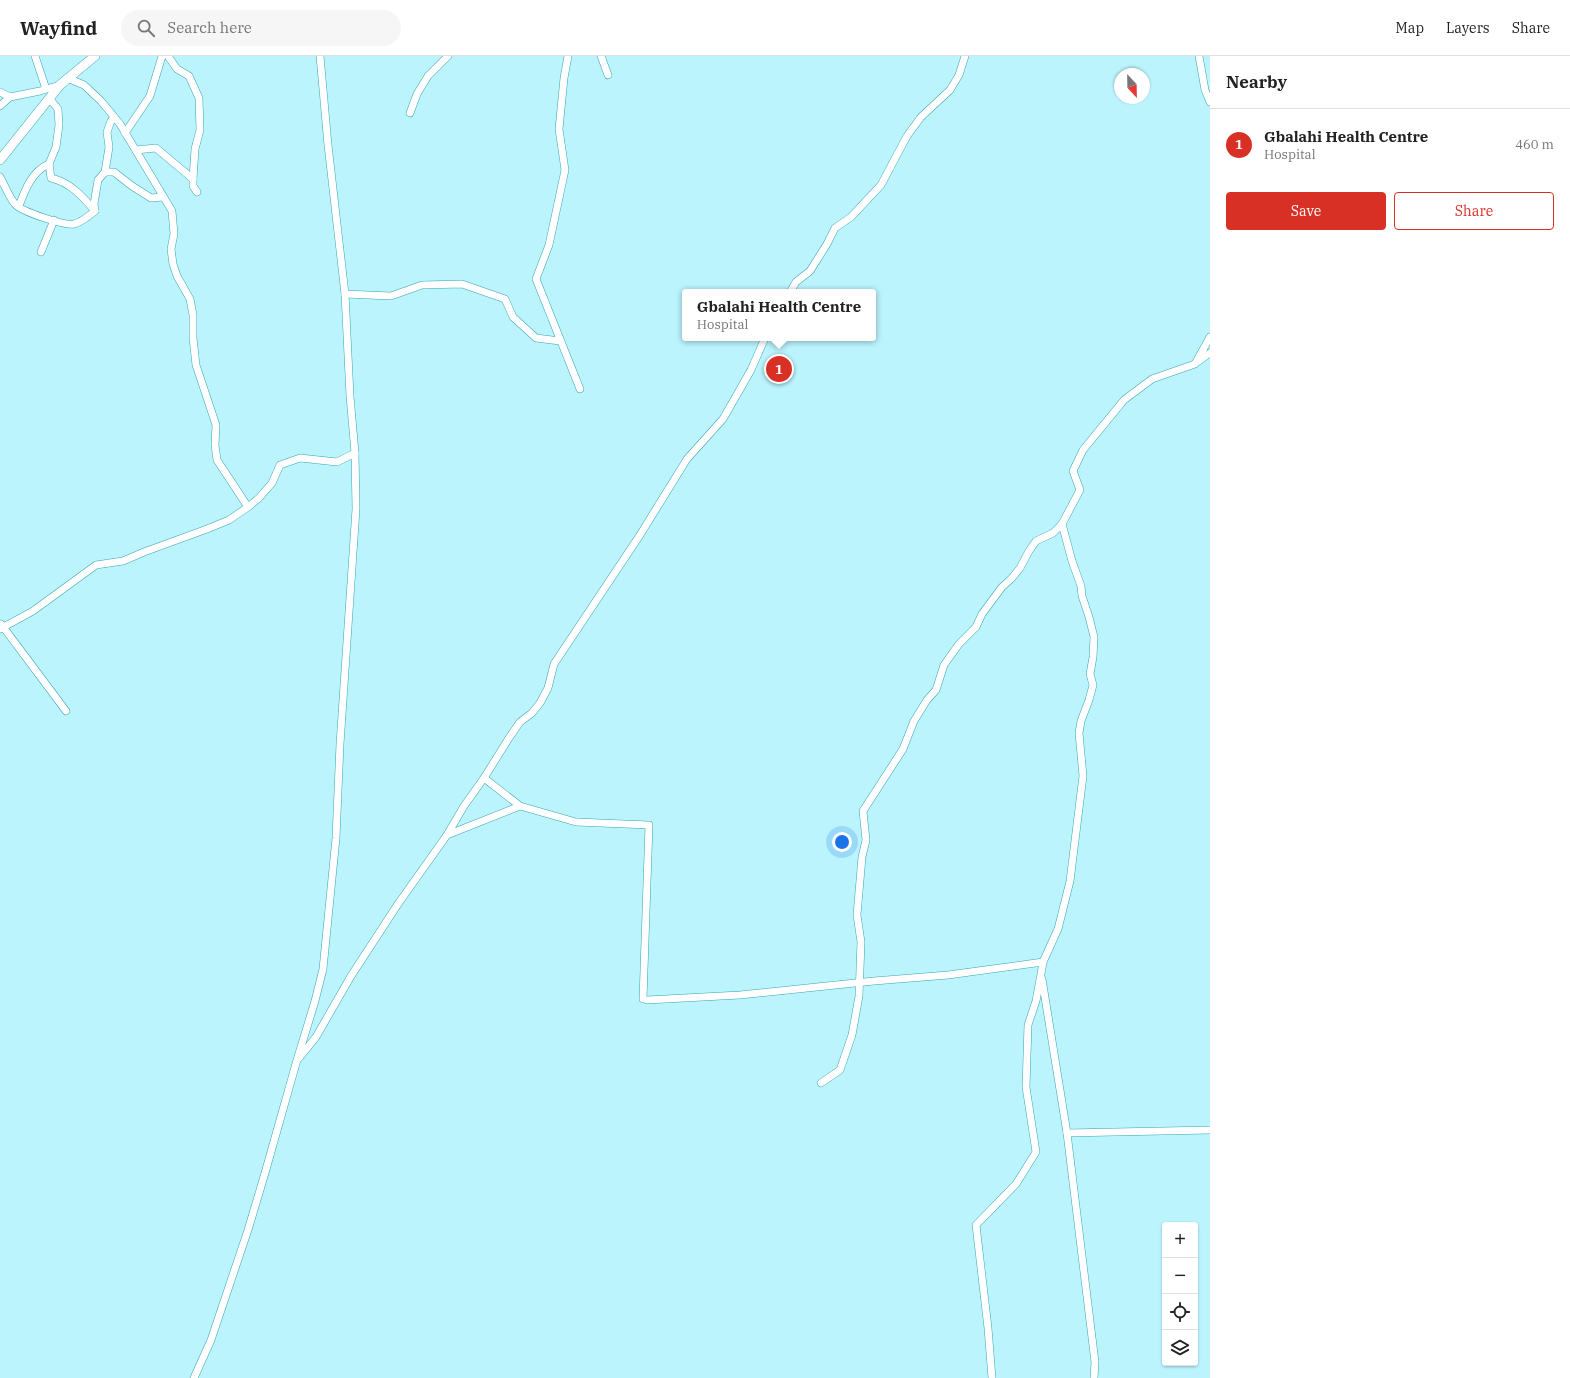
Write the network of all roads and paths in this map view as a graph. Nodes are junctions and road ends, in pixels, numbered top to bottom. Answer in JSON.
{"nodes":[{"id":1,"x":35,"y":56,"type":"edge"},
{"id":2,"x":95,"y":56,"type":"edge"},
{"id":3,"x":162,"y":56,"type":"edge"},
{"id":4,"x":168,"y":56,"type":"edge"},
{"id":5,"x":320,"y":56,"type":"edge"},
{"id":6,"x":448,"y":56,"type":"edge"},
{"id":7,"x":568,"y":56,"type":"edge"},
{"id":8,"x":601,"y":56,"type":"edge"},
{"id":9,"x":965,"y":56,"type":"edge"},
{"id":10,"x":1198,"y":56,"type":"edge"},
{"id":11,"x":608,"y":75,"type":"dead end"},
{"id":12,"x":63,"y":82,"type":"junction"},
{"id":13,"x":46,"y":89,"type":"junction"},
{"id":14,"x":0,"y":92,"type":"edge"},
{"id":15,"x":10,"y":97,"type":"junction"},
{"id":16,"x":49,"y":98,"type":"junction"},
{"id":17,"x":1210,"y":102,"type":"edge"},
{"id":18,"x":0,"y":106,"type":"edge"},
{"id":19,"x":410,"y":113,"type":"dead end"},
{"id":20,"x":114,"y":116,"type":"junction"},
{"id":21,"x":125,"y":133,"type":"junction"},
{"id":22,"x":136,"y":150,"type":"junction"},
{"id":23,"x":0,"y":160,"type":"edge"},
{"id":24,"x":49,"y":164,"type":"junction"},
{"id":25,"x":105,"y":172,"type":"junction"},
{"id":26,"x":0,"y":177,"type":"edge"},
{"id":27,"x":193,"y":179,"type":"junction"},
{"id":28,"x":197,"y":192,"type":"dead end"},
{"id":29,"x":163,"y":197,"type":"junction"},
{"id":30,"x":19,"y":206,"type":"junction"},
{"id":31,"x":96,"y":211,"type":"junction"},
{"id":32,"x":54,"y":220,"type":"junction"},
{"id":33,"x":41,"y":252,"type":"dead end"},
{"id":34,"x":792,"y":289,"type":"edge"},
{"id":35,"x":345,"y":294,"type":"junction"},
{"id":36,"x":1210,"y":337,"type":"edge"},
{"id":37,"x":560,"y":341,"type":"junction"},
{"id":38,"x":764,"y":341,"type":"edge"},
{"id":39,"x":1210,"y":353,"type":"edge"},
{"id":40,"x":1195,"y":364,"type":"junction"},
{"id":41,"x":580,"y":389,"type":"dead end"},
{"id":42,"x":355,"y":453,"type":"junction"},
{"id":43,"x":248,"y":507,"type":"junction"},
{"id":44,"x":1062,"y":524,"type":"junction"},
{"id":45,"x":1,"y":626,"type":"edge"},
{"id":46,"x":66,"y":710,"type":"dead end"},
{"id":47,"x":484,"y":778,"type":"junction"},
{"id":48,"x":520,"y":806,"type":"junction"},
{"id":49,"x":447,"y":835,"type":"junction"},
{"id":50,"x":1043,"y":962,"type":"junction"},
{"id":51,"x":1042,"y":974,"type":"junction"},
{"id":52,"x":860,"y":983,"type":"junction"},
{"id":53,"x":297,"y":1060,"type":"junction"},
{"id":54,"x":821,"y":1083,"type":"dead end"},
{"id":55,"x":1210,"y":1130,"type":"edge"},
{"id":56,"x":1067,"y":1133,"type":"junction"},
{"id":57,"x":194,"y":1378,"type":"edge"},
{"id":58,"x":992,"y":1378,"type":"edge"},
{"id":59,"x":1094,"y":1378,"type":"edge"}],
"edges":[{"from":1,"to":13,"type":"street"},
{"from":2,"to":12,"type":"street"},
{"from":3,"to":21,"type":"street"},
{"from":4,"to":27,"type":"street"},
{"from":5,"to":35,"type":"street"},
{"from":6,"to":19,"type":"street"},
{"from":7,"to":37,"type":"street"},
{"from":8,"to":11,"type":"street"},
{"from":9,"to":34,"type":"street"},
{"from":10,"to":17,"type":"street"},
{"from":12,"to":13,"type":"street"},
{"from":12,"to":16,"type":"street"},
{"from":12,"to":20,"type":"street"},
{"from":13,"to":15,"type":"street"},
{"from":14,"to":15,"type":"street"},
{"from":15,"to":18,"type":"street"},
{"from":16,"to":23,"type":"street"},
{"from":16,"to":24,"type":"street"},
{"from":20,"to":21,"type":"street"},
{"from":20,"to":25,"type":"street"},
{"from":21,"to":22,"type":"street"},
{"from":22,"to":27,"type":"street"},
{"from":22,"to":29,"type":"street"},
{"from":24,"to":30,"type":"street"},
{"from":24,"to":31,"type":"street"},
{"from":25,"to":29,"type":"street"},
{"from":25,"to":31,"type":"street"},
{"from":26,"to":30,"type":"street"},
{"from":27,"to":28,"type":"street"},
{"from":29,"to":43,"type":"street"},
{"from":30,"to":32,"type":"street"},
{"from":31,"to":32,"type":"street"},
{"from":32,"to":33,"type":"street"},
{"from":35,"to":37,"type":"street"},
{"from":35,"to":42,"type":"street"},
{"from":36,"to":40,"type":"street"},
{"from":37,"to":41,"type":"street"},
{"from":38,"to":47,"type":"street"},
{"from":39,"to":40,"type":"street"},
{"from":40,"to":44,"type":"street"},
{"from":42,"to":43,"type":"street"},
{"from":42,"to":53,"type":"street"},
{"from":43,"to":45,"type":"street"},
{"from":44,"to":50,"type":"street"},
{"from":44,"to":52,"type":"street"},
{"from":45,"to":46,"type":"street"},
{"from":47,"to":48,"type":"street"},
{"from":47,"to":49,"type":"street"},
{"from":48,"to":49,"type":"street"},
{"from":48,"to":52,"type":"street"},
{"from":49,"to":53,"type":"street"},
{"from":50,"to":51,"type":"street"},
{"from":50,"to":52,"type":"street"},
{"from":51,"to":56,"type":"street"},
{"from":51,"to":58,"type":"street"},
{"from":52,"to":54,"type":"street"},
{"from":53,"to":57,"type":"street"},
{"from":55,"to":56,"type":"street"},
{"from":56,"to":59,"type":"street"}]}
